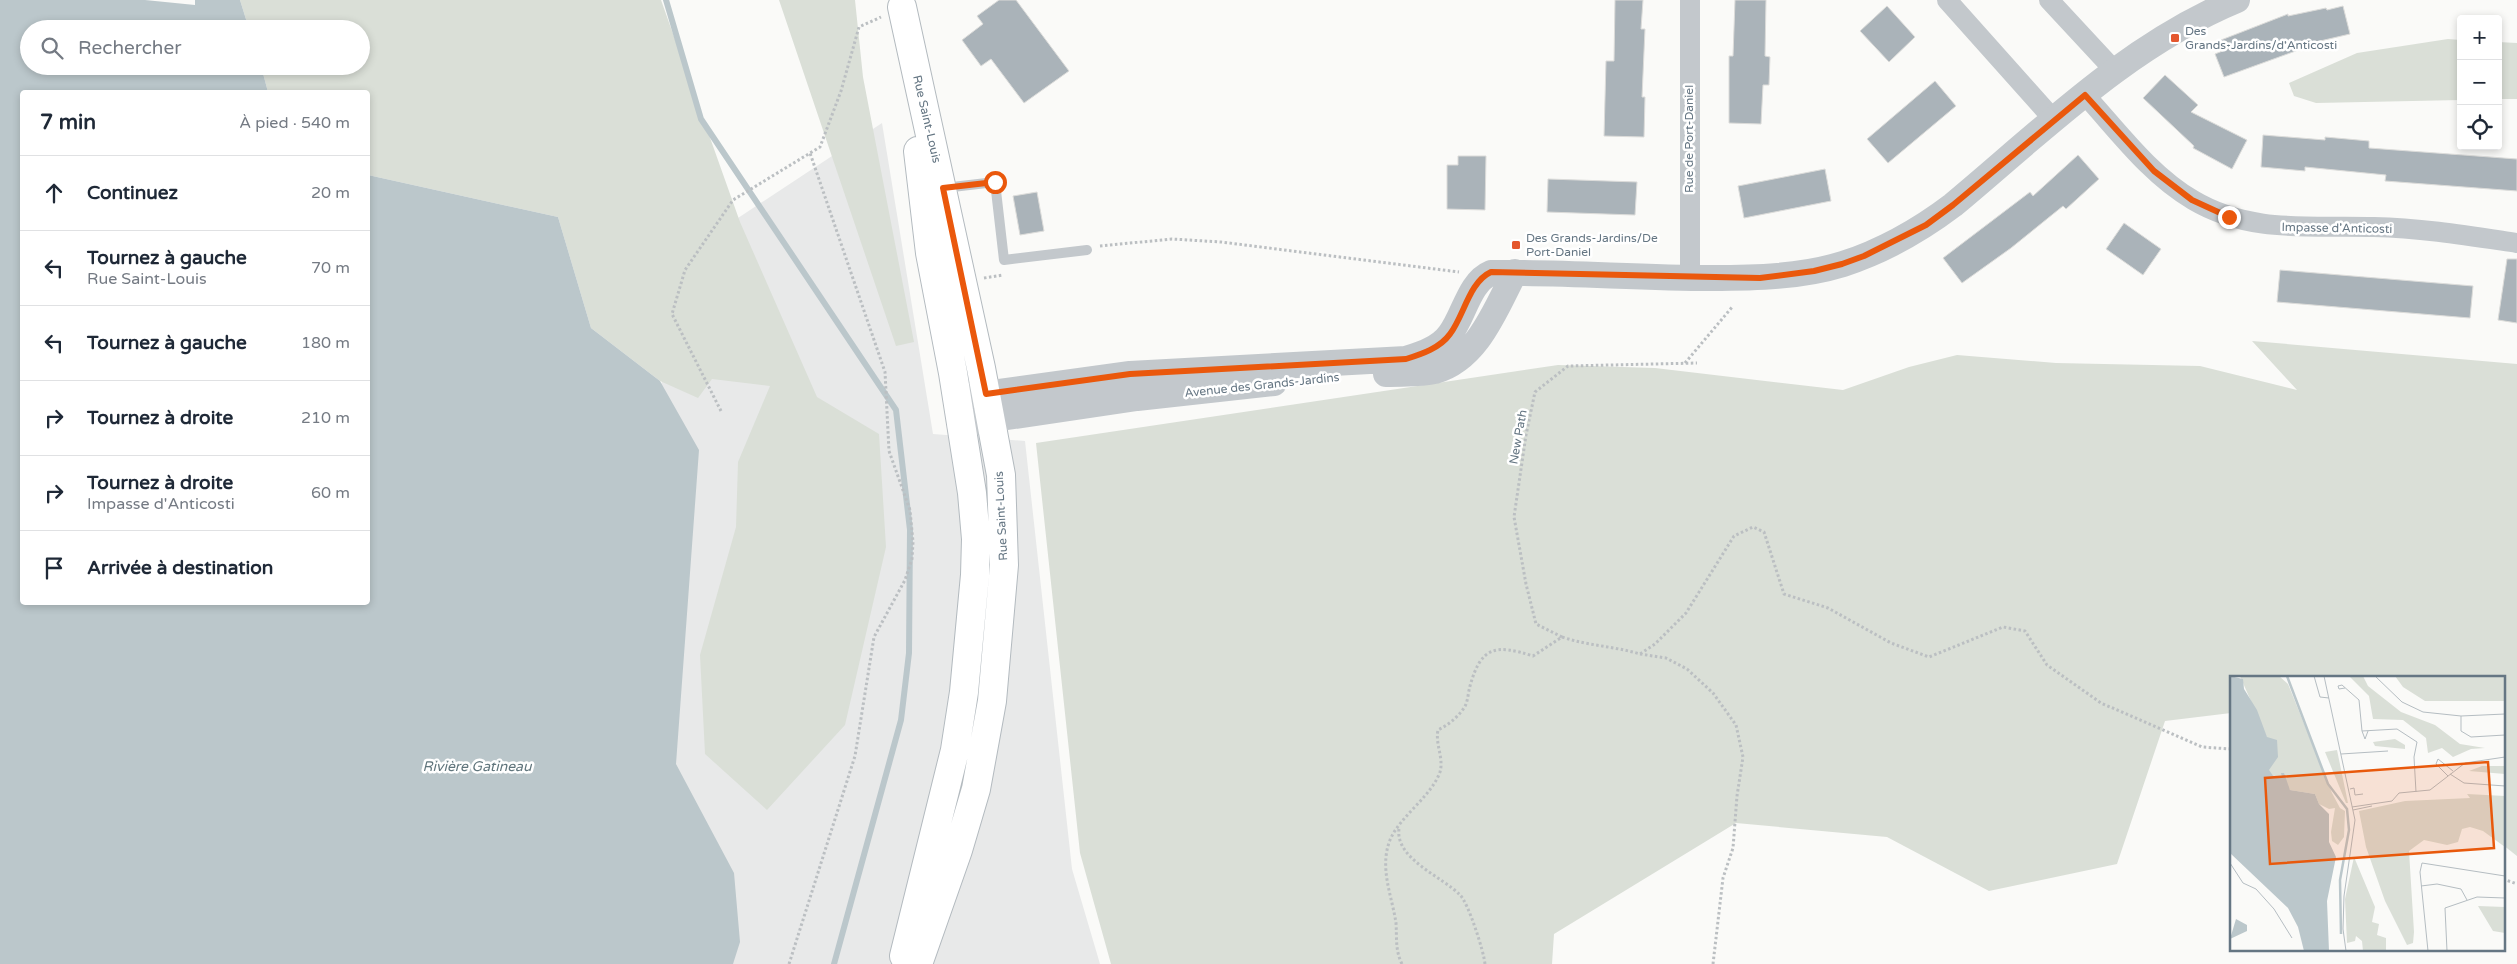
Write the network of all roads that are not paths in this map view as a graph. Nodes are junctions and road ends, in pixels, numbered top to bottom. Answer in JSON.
{"nodes":[{"id":1,"x":1690,"y":0,"type":"edge"},
{"id":2,"x":1947,"y":0,"type":"edge"},
{"id":3,"x":2049,"y":0,"type":"edge"},
{"id":4,"x":2237,"y":0,"type":"edge"},
{"id":5,"x":902,"y":4,"type":"edge"},
{"id":6,"x":2114,"y":70,"type":"junction"},
{"id":7,"x":2085,"y":95,"type":"junction"},
{"id":8,"x":2054,"y":120,"type":"junction"},
{"id":9,"x":943,"y":188,"type":"junction"},
{"id":10,"x":2517,"y":243,"type":"edge"},
{"id":11,"x":1087,"y":250,"type":"road end"},
{"id":12,"x":1690,"y":278,"type":"junction"},
{"id":13,"x":988,"y":407,"type":"junction"},
{"id":14,"x":958,"y":411,"type":"junction"},
{"id":15,"x":902,"y":964,"type":"edge"},
{"id":16,"x":918,"y":964,"type":"edge"}],
"edges":[{"from":1,"to":12,"type":"street","name":"Rue de Port-Daniel"},
{"from":2,"to":8,"type":"street"},
{"from":3,"to":6,"type":"street"},
{"from":4,"to":6,"type":"street","name":"Avenue des Grands-Jardins"},
{"from":5,"to":9,"type":"main road","name":"Rue Saint-Louis"},
{"from":5,"to":14,"type":"main road","name":"Rue Saint-Louis"},
{"from":6,"to":7,"type":"street","name":"Avenue des Grands-Jardins"},
{"from":7,"to":8,"type":"street","name":"Avenue des Grands-Jardins"},
{"from":7,"to":10,"type":"street","name":"Impasse d'Anticosti"},
{"from":8,"to":12,"type":"street","name":"Avenue des Grands-Jardins"},
{"from":9,"to":11,"type":"lane"},
{"from":9,"to":13,"type":"main road","name":"Rue Saint-Louis"},
{"from":12,"to":13,"type":"street","name":"Avenue des Grands-Jardins"},
{"from":13,"to":14,"type":"street","name":"Avenue des Grands-Jardins"},
{"from":13,"to":16,"type":"main road","name":"Rue Saint-Louis"},
{"from":14,"to":15,"type":"main road","name":"Rue Saint-Louis"}]}
